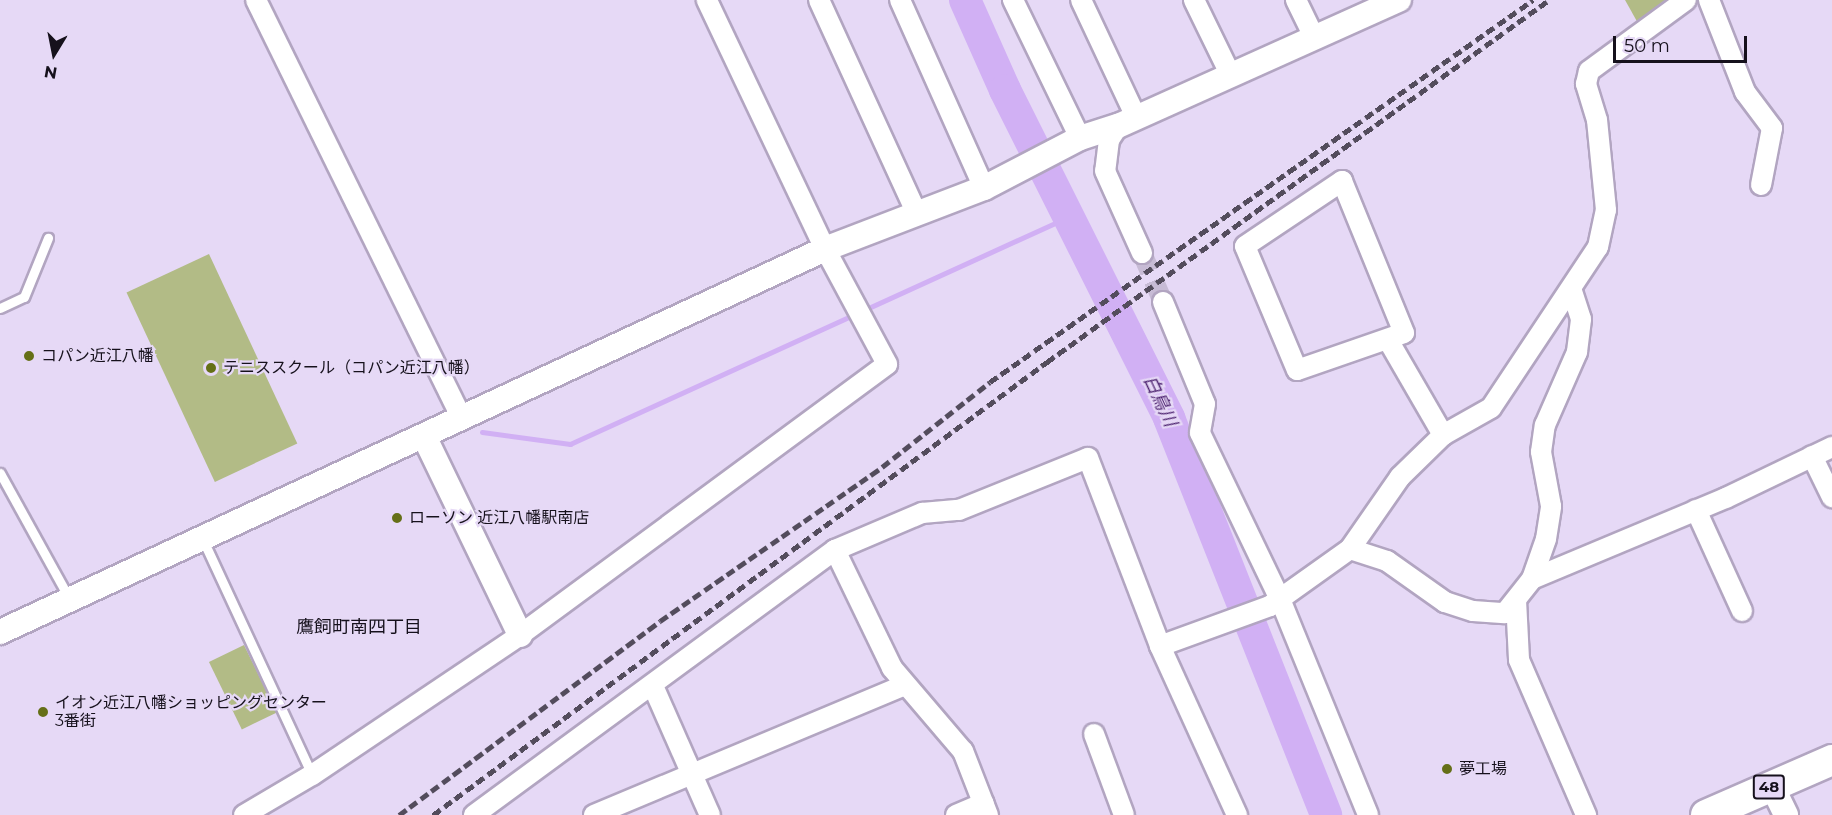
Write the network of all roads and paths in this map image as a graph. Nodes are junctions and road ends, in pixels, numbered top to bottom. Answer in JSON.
{"nodes":[{"id":1,"x":255,"y":0,"type":"edge"},
{"id":2,"x":707,"y":0,"type":"edge"},
{"id":3,"x":819,"y":0,"type":"edge"},
{"id":4,"x":900,"y":0,"type":"edge"},
{"id":5,"x":1013,"y":0,"type":"edge"},
{"id":6,"x":1080,"y":0,"type":"edge"},
{"id":7,"x":1194,"y":0,"type":"edge"},
{"id":8,"x":1296,"y":0,"type":"edge"},
{"id":9,"x":1399,"y":0,"type":"edge"},
{"id":10,"x":1686,"y":0,"type":"edge"},
{"id":11,"x":1709,"y":0,"type":"edge"},
{"id":12,"x":1315,"y":39,"type":"junction"},
{"id":13,"x":1231,"y":76,"type":"junction"},
{"id":14,"x":1127,"y":122,"type":"junction"},
{"id":15,"x":1080,"y":138,"type":"junction"},
{"id":16,"x":1761,"y":185,"type":"dead end"},
{"id":17,"x":984,"y":188,"type":"junction"},
{"id":18,"x":917,"y":214,"type":"junction"},
{"id":19,"x":48,"y":238,"type":"dead end"},
{"id":20,"x":825,"y":249,"type":"junction"},
{"id":21,"x":1142,"y":253,"type":"tunnel mouth"},
{"id":22,"x":1571,"y":289,"type":"junction"},
{"id":23,"x":1163,"y":302,"type":"tunnel mouth"},
{"id":24,"x":0,"y":308,"type":"edge"},
{"id":25,"x":1388,"y":340,"type":"junction"},
{"id":26,"x":462,"y":418,"type":"junction"},
{"id":27,"x":1443,"y":435,"type":"junction"},
{"id":28,"x":424,"y":436,"type":"junction"},
{"id":29,"x":1832,"y":447,"type":"edge"},
{"id":30,"x":1812,"y":456,"type":"junction"},
{"id":31,"x":0,"y":473,"type":"edge"},
{"id":32,"x":1832,"y":497,"type":"edge"},
{"id":33,"x":1696,"y":510,"type":"junction"},
{"id":34,"x":203,"y":540,"type":"junction"},
{"id":35,"x":1350,"y":549,"type":"junction"},
{"id":36,"x":835,"y":550,"type":"junction"},
{"id":37,"x":1532,"y":579,"type":"junction"},
{"id":38,"x":69,"y":598,"type":"junction"},
{"id":39,"x":1516,"y":600,"type":"junction"},
{"id":40,"x":1275,"y":602,"type":"junction"},
{"id":41,"x":1742,"y":611,"type":"dead end"},
{"id":42,"x":0,"y":632,"type":"edge"},
{"id":43,"x":520,"y":635,"type":"junction"},
{"id":44,"x":1161,"y":646,"type":"junction"},
{"id":45,"x":905,"y":685,"type":"junction"},
{"id":46,"x":653,"y":686,"type":"junction"},
{"id":47,"x":1094,"y":734,"type":"dead end"},
{"id":48,"x":1832,"y":760,"type":"edge"},
{"id":49,"x":691,"y":774,"type":"junction"},
{"id":50,"x":312,"y":775,"type":"junction"},
{"id":51,"x":1772,"y":786,"type":"junction"},
{"id":52,"x":986,"y":809,"type":"edge"},
{"id":53,"x":244,"y":815,"type":"edge"},
{"id":54,"x":474,"y":815,"type":"edge"},
{"id":55,"x":594,"y":815,"type":"edge"},
{"id":56,"x":710,"y":815,"type":"edge"},
{"id":57,"x":956,"y":815,"type":"edge"},
{"id":58,"x":1124,"y":815,"type":"edge"},
{"id":59,"x":1237,"y":815,"type":"edge"},
{"id":60,"x":1368,"y":815,"type":"edge"},
{"id":61,"x":1586,"y":815,"type":"edge"},
{"id":62,"x":1706,"y":815,"type":"edge"},
{"id":63,"x":1786,"y":815,"type":"edge"}],
"edges":[{"from":1,"to":26,"type":"street"},
{"from":2,"to":20,"type":"street"},
{"from":3,"to":18,"type":"street"},
{"from":4,"to":17,"type":"street"},
{"from":5,"to":15,"type":"street"},
{"from":6,"to":14,"type":"street"},
{"from":7,"to":13,"type":"street"},
{"from":8,"to":12,"type":"street"},
{"from":9,"to":12,"type":"street"},
{"from":10,"to":22,"type":"street"},
{"from":11,"to":16,"type":"street"},
{"from":12,"to":13,"type":"street"},
{"from":13,"to":14,"type":"street"},
{"from":14,"to":15,"type":"street"},
{"from":14,"to":21,"type":"street"},
{"from":15,"to":17,"type":"street"},
{"from":17,"to":18,"type":"street"},
{"from":18,"to":20,"type":"street"},
{"from":19,"to":24,"type":"lane"},
{"from":20,"to":26,"type":"street"},
{"from":20,"to":43,"type":"street"},
{"from":22,"to":27,"type":"street"},
{"from":22,"to":37,"type":"street"},
{"from":23,"to":40,"type":"street"},
{"from":25,"to":25,"type":"street"},
{"from":25,"to":27,"type":"street"},
{"from":26,"to":28,"type":"street"},
{"from":27,"to":35,"type":"street"},
{"from":28,"to":34,"type":"street"},
{"from":28,"to":43,"type":"street"},
{"from":29,"to":30,"type":"street"},
{"from":30,"to":32,"type":"street"},
{"from":30,"to":33,"type":"street"},
{"from":31,"to":38,"type":"lane"},
{"from":33,"to":37,"type":"street"},
{"from":33,"to":41,"type":"street"},
{"from":34,"to":38,"type":"street"},
{"from":34,"to":50,"type":"lane"},
{"from":35,"to":39,"type":"street"},
{"from":35,"to":40,"type":"street"},
{"from":36,"to":44,"type":"street"},
{"from":36,"to":45,"type":"street"},
{"from":36,"to":46,"type":"street"},
{"from":37,"to":39,"type":"street"},
{"from":38,"to":42,"type":"street"},
{"from":39,"to":61,"type":"street"},
{"from":40,"to":44,"type":"street"},
{"from":40,"to":60,"type":"street"},
{"from":43,"to":50,"type":"street"},
{"from":44,"to":59,"type":"street"},
{"from":45,"to":49,"type":"street"},
{"from":45,"to":52,"type":"street"},
{"from":46,"to":49,"type":"street"},
{"from":46,"to":54,"type":"street"},
{"from":47,"to":58,"type":"street"},
{"from":48,"to":51,"type":"main road","number":"48"},
{"from":49,"to":55,"type":"street"},
{"from":49,"to":56,"type":"street"},
{"from":50,"to":53,"type":"street"},
{"from":51,"to":62,"type":"main road","number":"48"},
{"from":51,"to":63,"type":"street"},
{"from":52,"to":57,"type":"street"}]}
